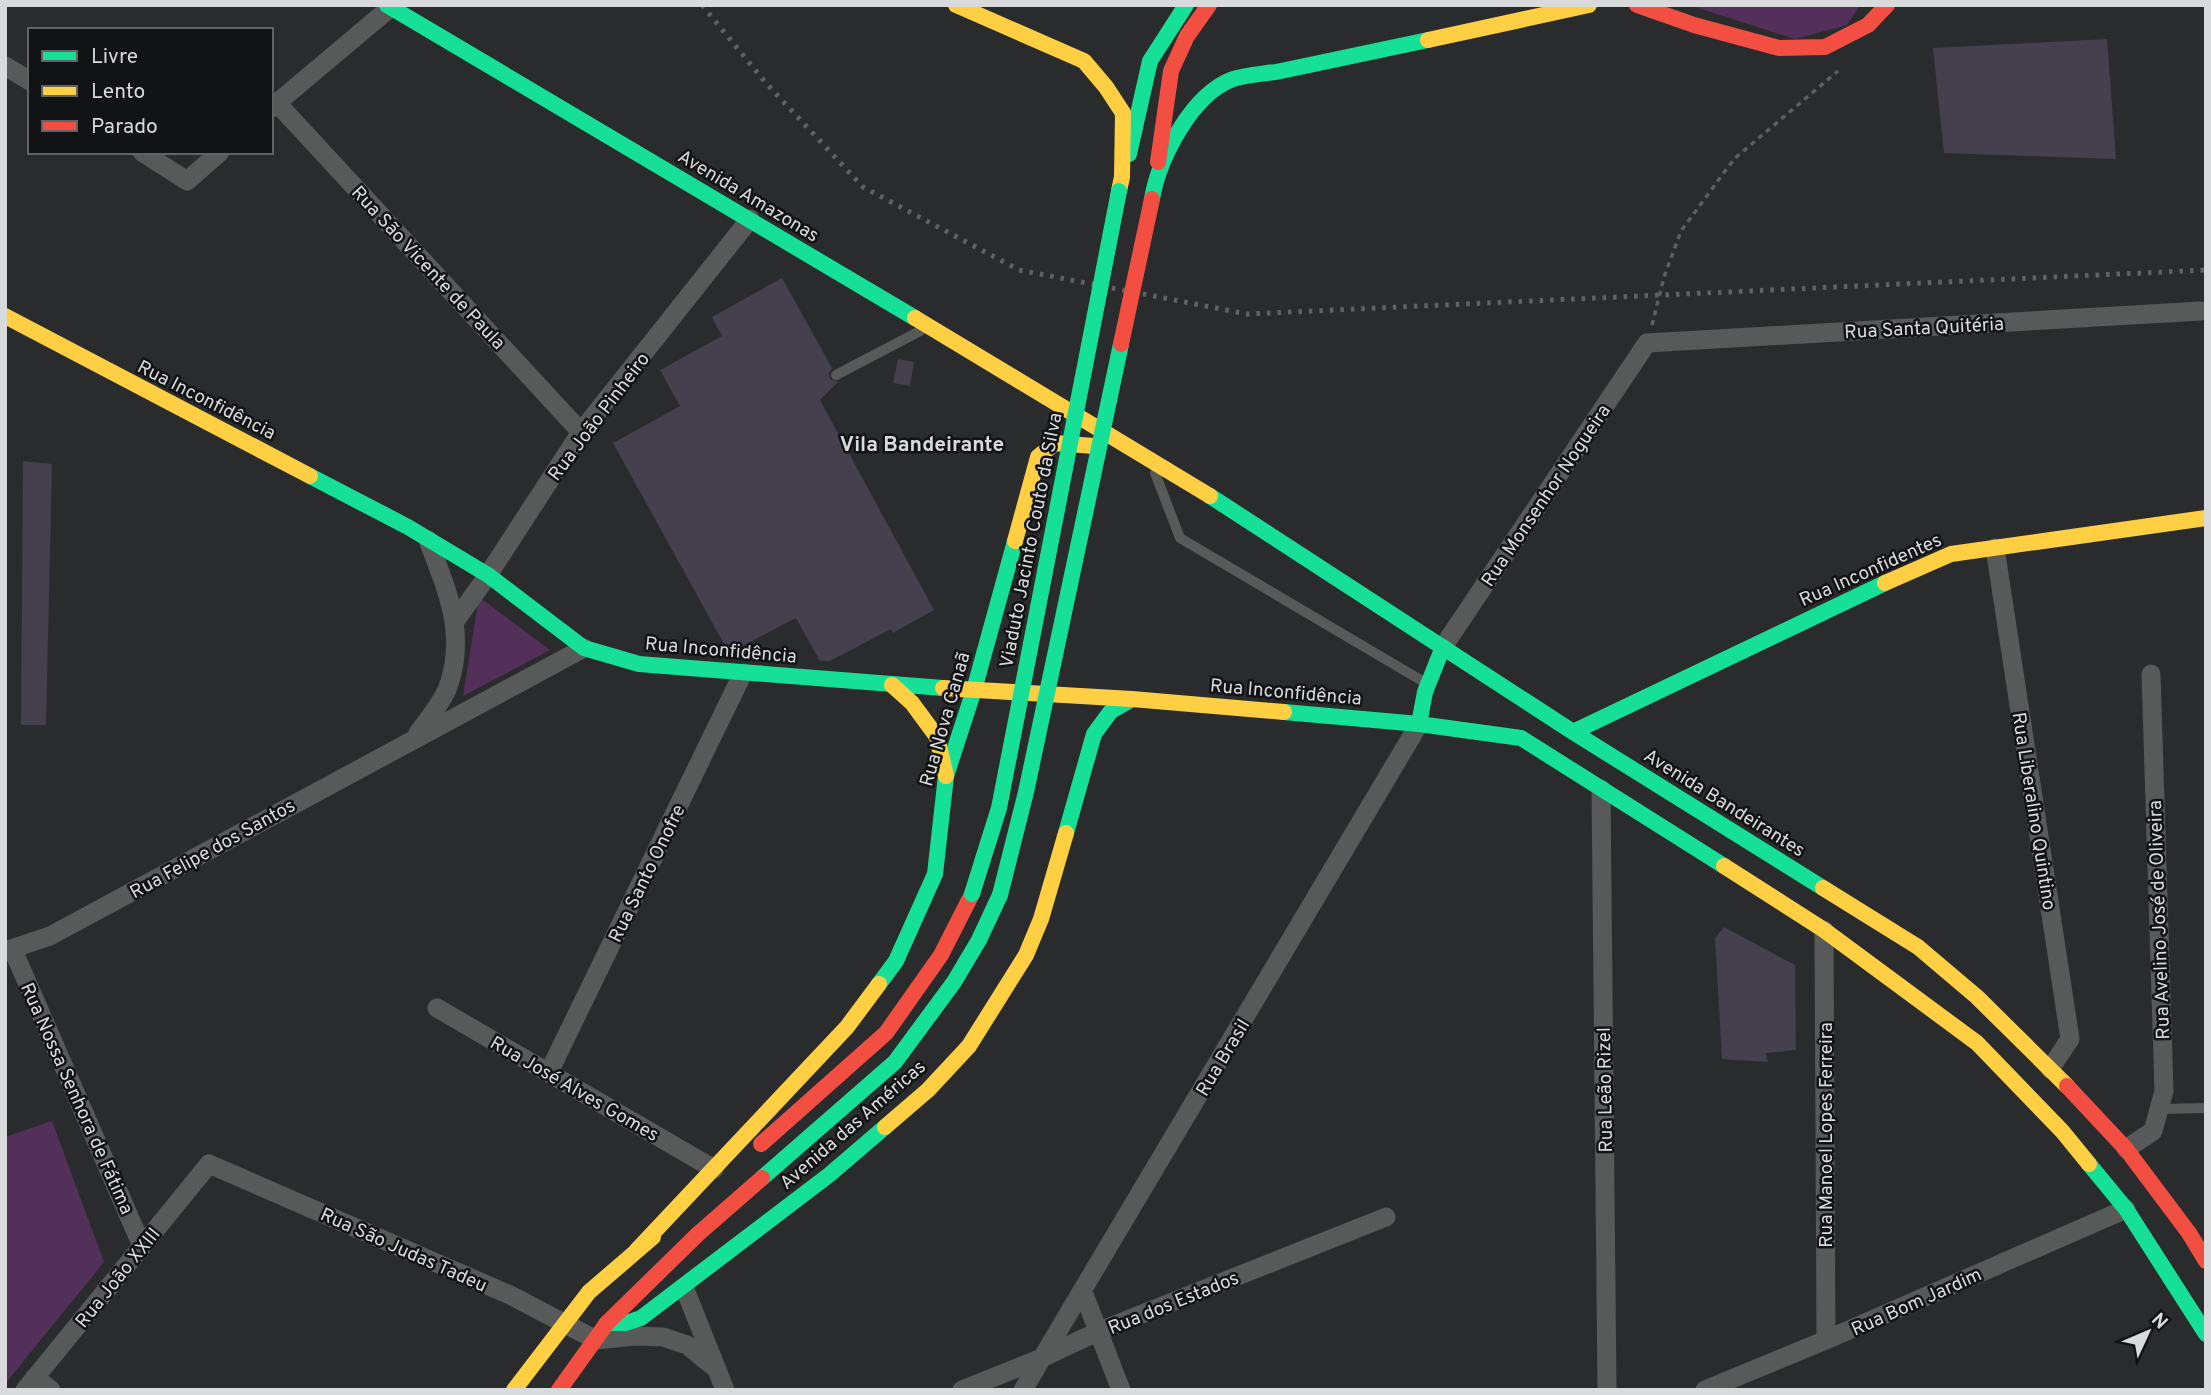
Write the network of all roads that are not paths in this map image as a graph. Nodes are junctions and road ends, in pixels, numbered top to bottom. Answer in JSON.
{"nodes":[{"id":1,"x":956,"y":5,"type":"edge"},
{"id":2,"x":1186,"y":5,"type":"edge"},
{"id":3,"x":1209,"y":5,"type":"edge"},
{"id":4,"x":1589,"y":5,"type":"edge"},
{"id":5,"x":1637,"y":5,"type":"edge"},
{"id":6,"x":1887,"y":5,"type":"edge"},
{"id":7,"x":389,"y":6,"type":"edge"},
{"id":8,"x":5,"y":66,"type":"edge"},
{"id":9,"x":28,"y":80,"type":"edge"},
{"id":10,"x":274,"y":105,"type":"edge"},
{"id":11,"x":145,"y":154,"type":"edge"},
{"id":12,"x":218,"y":154,"type":"edge"},
{"id":13,"x":1155,"y":182,"type":"junction"},
{"id":14,"x":1121,"y":184,"type":"junction"},
{"id":15,"x":750,"y":219,"type":"junction"},
{"id":16,"x":2201,"y":311,"type":"dead end"},
{"id":17,"x":5,"y":316,"type":"edge"},
{"id":18,"x":928,"y":326,"type":"junction"},
{"id":19,"x":1647,"y":343,"type":"joint"},
{"id":20,"x":836,"y":375,"type":"dead end"},
{"id":21,"x":1088,"y":422,"type":"joint"},
{"id":22,"x":581,"y":432,"type":"junction"},
{"id":23,"x":1145,"y":457,"type":"junction"},
{"id":24,"x":2206,"y":518,"type":"edge"},
{"id":25,"x":427,"y":538,"type":"junction"},
{"id":26,"x":1995,"y":548,"type":"junction"},
{"id":27,"x":488,"y":575,"type":"junction"},
{"id":28,"x":456,"y":620,"type":"junction"},
{"id":29,"x":1443,"y":647,"type":"junction"},
{"id":30,"x":584,"y":648,"type":"junction"},
{"id":31,"x":743,"y":673,"type":"junction"},
{"id":32,"x":2151,"y":674,"type":"dead end"},
{"id":33,"x":1427,"y":684,"type":"junction"},
{"id":34,"x":892,"y":685,"type":"junction"},
{"id":35,"x":974,"y":690,"type":"junction"},
{"id":36,"x":1132,"y":699,"type":"junction"},
{"id":37,"x":1419,"y":724,"type":"junction"},
{"id":38,"x":1573,"y":732,"type":"junction"},
{"id":39,"x":415,"y":737,"type":"junction"},
{"id":40,"x":946,"y":776,"type":"junction"},
{"id":41,"x":1601,"y":789,"type":"junction"},
{"id":42,"x":1824,"y":930,"type":"junction"},
{"id":43,"x":9,"y":951,"type":"edge"},
{"id":44,"x":437,"y":1008,"type":"dead end"},
{"id":45,"x":2050,"y":1069,"type":"junction"},
{"id":46,"x":548,"y":1072,"type":"junction"},
{"id":47,"x":2206,"y":1108,"type":"edge"},
{"id":48,"x":2159,"y":1109,"type":"junction"},
{"id":49,"x":2062,"y":1131,"type":"junction"},
{"id":50,"x":2126,"y":1149,"type":"junction"},
{"id":51,"x":209,"y":1164,"type":"joint"},
{"id":52,"x":714,"y":1169,"type":"junction"},
{"id":53,"x":2126,"y":1209,"type":"junction"},
{"id":54,"x":1386,"y":1217,"type":"dead end"},
{"id":55,"x":142,"y":1246,"type":"junction"},
{"id":56,"x":2169,"y":1246,"type":"dead end"},
{"id":57,"x":636,"y":1251,"type":"junction"},
{"id":58,"x":2206,"y":1261,"type":"edge"},
{"id":59,"x":684,"y":1287,"type":"junction"},
{"id":60,"x":1083,"y":1292,"type":"junction"},
{"id":61,"x":607,"y":1323,"type":"junction"},
{"id":62,"x":565,"y":1324,"type":"junction"},
{"id":63,"x":1097,"y":1332,"type":"junction"},
{"id":64,"x":2206,"y":1334,"type":"edge"},
{"id":65,"x":596,"y":1340,"type":"junction"},
{"id":66,"x":1826,"y":1340,"type":"junction"},
{"id":67,"x":1044,"y":1357,"type":"junction"},
{"id":68,"x":715,"y":1368,"type":"junction"},
{"id":69,"x":30,"y":1383,"type":"edge"},
{"id":70,"x":51,"y":1390,"type":"edge"},
{"id":71,"x":514,"y":1390,"type":"edge"},
{"id":72,"x":559,"y":1390,"type":"edge"},
{"id":73,"x":724,"y":1390,"type":"edge"},
{"id":74,"x":962,"y":1390,"type":"edge"},
{"id":75,"x":1023,"y":1390,"type":"edge"},
{"id":76,"x":1121,"y":1390,"type":"edge"},
{"id":77,"x":1607,"y":1390,"type":"edge"},
{"id":78,"x":1705,"y":1390,"type":"edge"}],
"edges":[{"from":1,"to":14,"type":"main road"},
{"from":2,"to":14,"type":"main road","name":"Viaduto Jacinto Couto da Silva"},
{"from":3,"to":13,"type":"main road"},
{"from":4,"to":13,"type":"main road"},
{"from":5,"to":6,"type":"main road"},
{"from":7,"to":10,"type":"street"},
{"from":7,"to":15,"type":"main road","name":"Avenida Amazonas"},
{"from":8,"to":9,"type":"street"},
{"from":10,"to":22,"type":"street","name":"Rua São Vicente de Paula"},
{"from":11,"to":12,"type":"street"},
{"from":13,"to":61,"type":"main road","name":"Avenida das Américas","bridge":true},
{"from":14,"to":57,"type":"main road","name":"Viaduto Jacinto Couto da Silva","bridge":true},
{"from":15,"to":18,"type":"main road","name":"Avenida Amazonas"},
{"from":15,"to":22,"type":"street","name":"Rua João Pinheiro"},
{"from":16,"to":19,"type":"street","name":"Rua Santa Quitéria"},
{"from":17,"to":25,"type":"main road","name":"Rua Inconfidência"},
{"from":18,"to":20,"type":"lane"},
{"from":18,"to":21,"type":"main road","name":"Avenida Amazonas"},
{"from":19,"to":29,"type":"street","name":"Rua Monsenhor Nogueira"},
{"from":21,"to":23,"type":"main road","name":"Avenida Bandeirantes"},
{"from":22,"to":27,"type":"street","name":"Rua João Pinheiro"},
{"from":23,"to":29,"type":"main road","name":"Avenida Bandeirantes"},
{"from":23,"to":33,"type":"lane"},
{"from":23,"to":35,"type":"main road","name":"Rua Nova Canaã"},
{"from":24,"to":26,"type":"main road","name":"Rua Inconfidentes"},
{"from":25,"to":27,"type":"main road","name":"Rua Inconfidência"},
{"from":25,"to":28,"type":"street","name":"Rua Felipe dos Santos"},
{"from":26,"to":38,"type":"main road","name":"Rua Inconfidentes"},
{"from":26,"to":45,"type":"street","name":"Rua Liberalino Quintino"},
{"from":27,"to":28,"type":"street","name":"Rua João Pinheiro"},
{"from":27,"to":30,"type":"main road","name":"Rua Inconfidência"},
{"from":28,"to":39,"type":"street","name":"Rua Felipe dos Santos"},
{"from":29,"to":33,"type":"main road"},
{"from":29,"to":38,"type":"main road","name":"Avenida Bandeirantes"},
{"from":30,"to":31,"type":"main road","name":"Rua Inconfidência"},
{"from":30,"to":39,"type":"street","name":"Rua Felipe dos Santos"},
{"from":31,"to":34,"type":"main road","name":"Rua Inconfidência"},
{"from":31,"to":46,"type":"street","name":"Rua Santo Onofre"},
{"from":32,"to":48,"type":"street","name":"Rua Avelino José de Oliveira"},
{"from":33,"to":37,"type":"main road"},
{"from":34,"to":35,"type":"main road","name":"Rua Inconfidência"},
{"from":34,"to":40,"type":"main road"},
{"from":35,"to":36,"type":"main road","name":"Rua Inconfidência"},
{"from":35,"to":40,"type":"main road","name":"Rua Nova Canaã"},
{"from":36,"to":37,"type":"main road","name":"Rua Inconfidência"},
{"from":36,"to":59,"type":"main road","name":"Avenida das Américas"},
{"from":37,"to":41,"type":"main road","name":"Rua Inconfidência"},
{"from":37,"to":60,"type":"street","name":"Rua Brasil"},
{"from":38,"to":45,"type":"main road","name":"Avenida Bandeirantes"},
{"from":39,"to":43,"type":"street","name":"Rua Felipe dos Santos"},
{"from":40,"to":52,"type":"main road","name":"Rua Nova Canaã"},
{"from":41,"to":42,"type":"main road"},
{"from":41,"to":77,"type":"street","name":"Rua Leão Rizel"},
{"from":42,"to":49,"type":"main road"},
{"from":42,"to":66,"type":"street","name":"Rua Manoel Lopes Ferreira"},
{"from":43,"to":55,"type":"street","name":"Rua Nossa Senhora de Fátima"},
{"from":44,"to":46,"type":"street","name":"Rua José Alves Gomes"},
{"from":45,"to":50,"type":"main road","name":"Avenida Bandeirantes"},
{"from":46,"to":52,"type":"street","name":"Rua José Alves Gomes"},
{"from":47,"to":48,"type":"lane"},
{"from":48,"to":50,"type":"street","name":"Rua Avelino José de Oliveira"},
{"from":49,"to":53,"type":"main road"},
{"from":49,"to":56,"type":"main road"},
{"from":50,"to":58,"type":"main road","name":"Avenida Bandeirantes"},
{"from":51,"to":55,"type":"street","name":"Rua João XXIII"},
{"from":51,"to":62,"type":"street","name":"Rua São Judas Tadeu"},
{"from":52,"to":57,"type":"main road","name":"Rua Nova Canaã"},
{"from":53,"to":64,"type":"main road"},
{"from":53,"to":66,"type":"street","name":"Rua Bom Jardim"},
{"from":54,"to":63,"type":"street","name":"Rua dos Estados"},
{"from":55,"to":69,"type":"street","name":"Rua João XXIII"},
{"from":57,"to":62,"type":"main road"},
{"from":59,"to":61,"type":"main road","name":"Avenida das Américas"},
{"from":59,"to":68,"type":"street"},
{"from":60,"to":63,"type":"street"},
{"from":60,"to":67,"type":"street","name":"Rua Brasil"},
{"from":61,"to":65,"type":"main road","name":"Avenida das Américas"},
{"from":62,"to":65,"type":"street","name":"Rua São Judas Tadeu"},
{"from":62,"to":71,"type":"main road"},
{"from":63,"to":67,"type":"street","name":"Rua dos Estados"},
{"from":63,"to":76,"type":"street"},
{"from":65,"to":68,"type":"street"},
{"from":65,"to":72,"type":"main road","name":"Avenida das Américas"},
{"from":66,"to":78,"type":"street","name":"Rua Bom Jardim"},
{"from":67,"to":74,"type":"street","name":"Rua dos Estados"},
{"from":67,"to":75,"type":"street","name":"Rua Brasil"},
{"from":68,"to":73,"type":"street"},
{"from":69,"to":70,"type":"street"}]}
